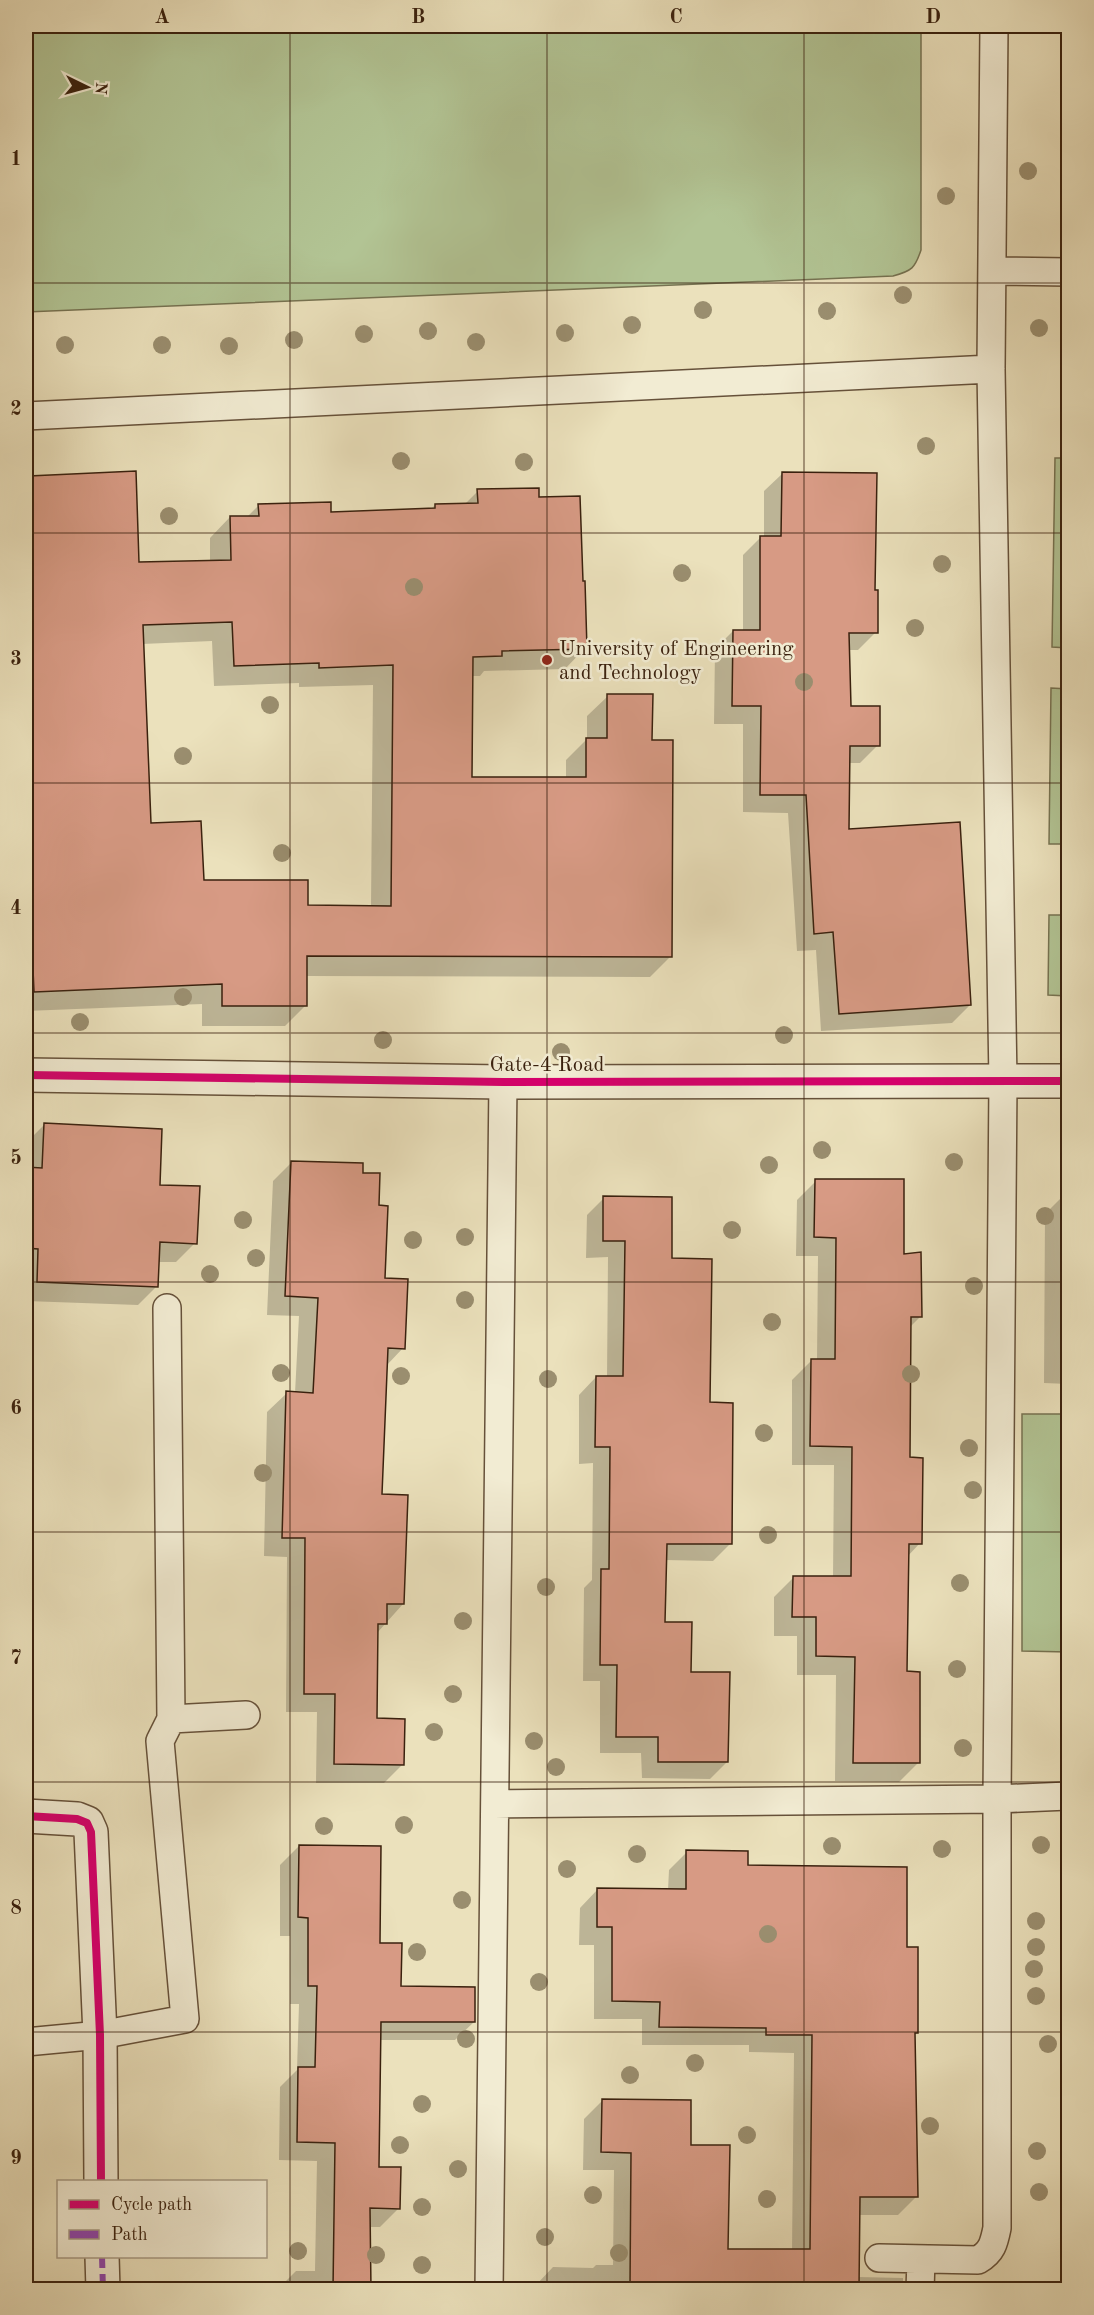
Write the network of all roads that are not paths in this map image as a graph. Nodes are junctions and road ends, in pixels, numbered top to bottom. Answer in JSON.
{"nodes":[{"id":1,"x":994,"y":26,"type":"edge"},
{"id":2,"x":993,"y":271,"type":"junction"},
{"id":3,"x":1068,"y":272,"type":"edge"},
{"id":4,"x":991,"y":369,"type":"junction"},
{"id":5,"x":26,"y":416,"type":"edge"},
{"id":6,"x":26,"y":1075,"type":"edge"},
{"id":7,"x":1003,"y":1081,"type":"junction"},
{"id":8,"x":1068,"y":1081,"type":"edge"},
{"id":9,"x":503,"y":1082,"type":"junction"},
{"id":10,"x":167,"y":1308,"type":"dead end"},
{"id":11,"x":246,"y":1715,"type":"dead end"},
{"id":12,"x":171,"y":1719,"type":"junction"},
{"id":13,"x":1068,"y":1796,"type":"edge"},
{"id":14,"x":997,"y":1799,"type":"junction"},
{"id":15,"x":495,"y":1804,"type":"junction"},
{"id":16,"x":26,"y":1816,"type":"edge"},
{"id":17,"x":100,"y":2035,"type":"junction"},
{"id":18,"x":26,"y":2043,"type":"edge"},
{"id":19,"x":102,"y":2180,"type":"edge"},
{"id":20,"x":102,"y":2258,"type":"edge"},
{"id":21,"x":879,"y":2258,"type":"dead end"},
{"id":22,"x":921,"y":2260,"type":"junction"},
{"id":23,"x":103,"y":2289,"type":"edge"},
{"id":24,"x":489,"y":2289,"type":"edge"},
{"id":25,"x":920,"y":2289,"type":"edge"}],
"edges":[{"from":1,"to":2,"type":"lane"},
{"from":2,"to":3,"type":"lane"},
{"from":2,"to":4,"type":"lane"},
{"from":4,"to":5,"type":"lane"},
{"from":4,"to":7,"type":"lane"},
{"from":6,"to":9,"type":"street","name":"Gate-4 Road"},
{"from":7,"to":8,"type":"street","name":"Gate-4 Road"},
{"from":7,"to":9,"type":"street","name":"Gate-4 Road"},
{"from":7,"to":14,"type":"lane"},
{"from":9,"to":15,"type":"lane"},
{"from":10,"to":12,"type":"lane"},
{"from":11,"to":12,"type":"lane"},
{"from":12,"to":17,"type":"lane"},
{"from":13,"to":14,"type":"lane"},
{"from":14,"to":15,"type":"lane"},
{"from":14,"to":22,"type":"lane"},
{"from":15,"to":24,"type":"lane"},
{"from":16,"to":17,"type":"street"},
{"from":17,"to":18,"type":"lane"},
{"from":17,"to":19,"type":"street"},
{"from":20,"to":23,"type":"street"},
{"from":21,"to":22,"type":"lane"},
{"from":22,"to":25,"type":"lane"}]}
